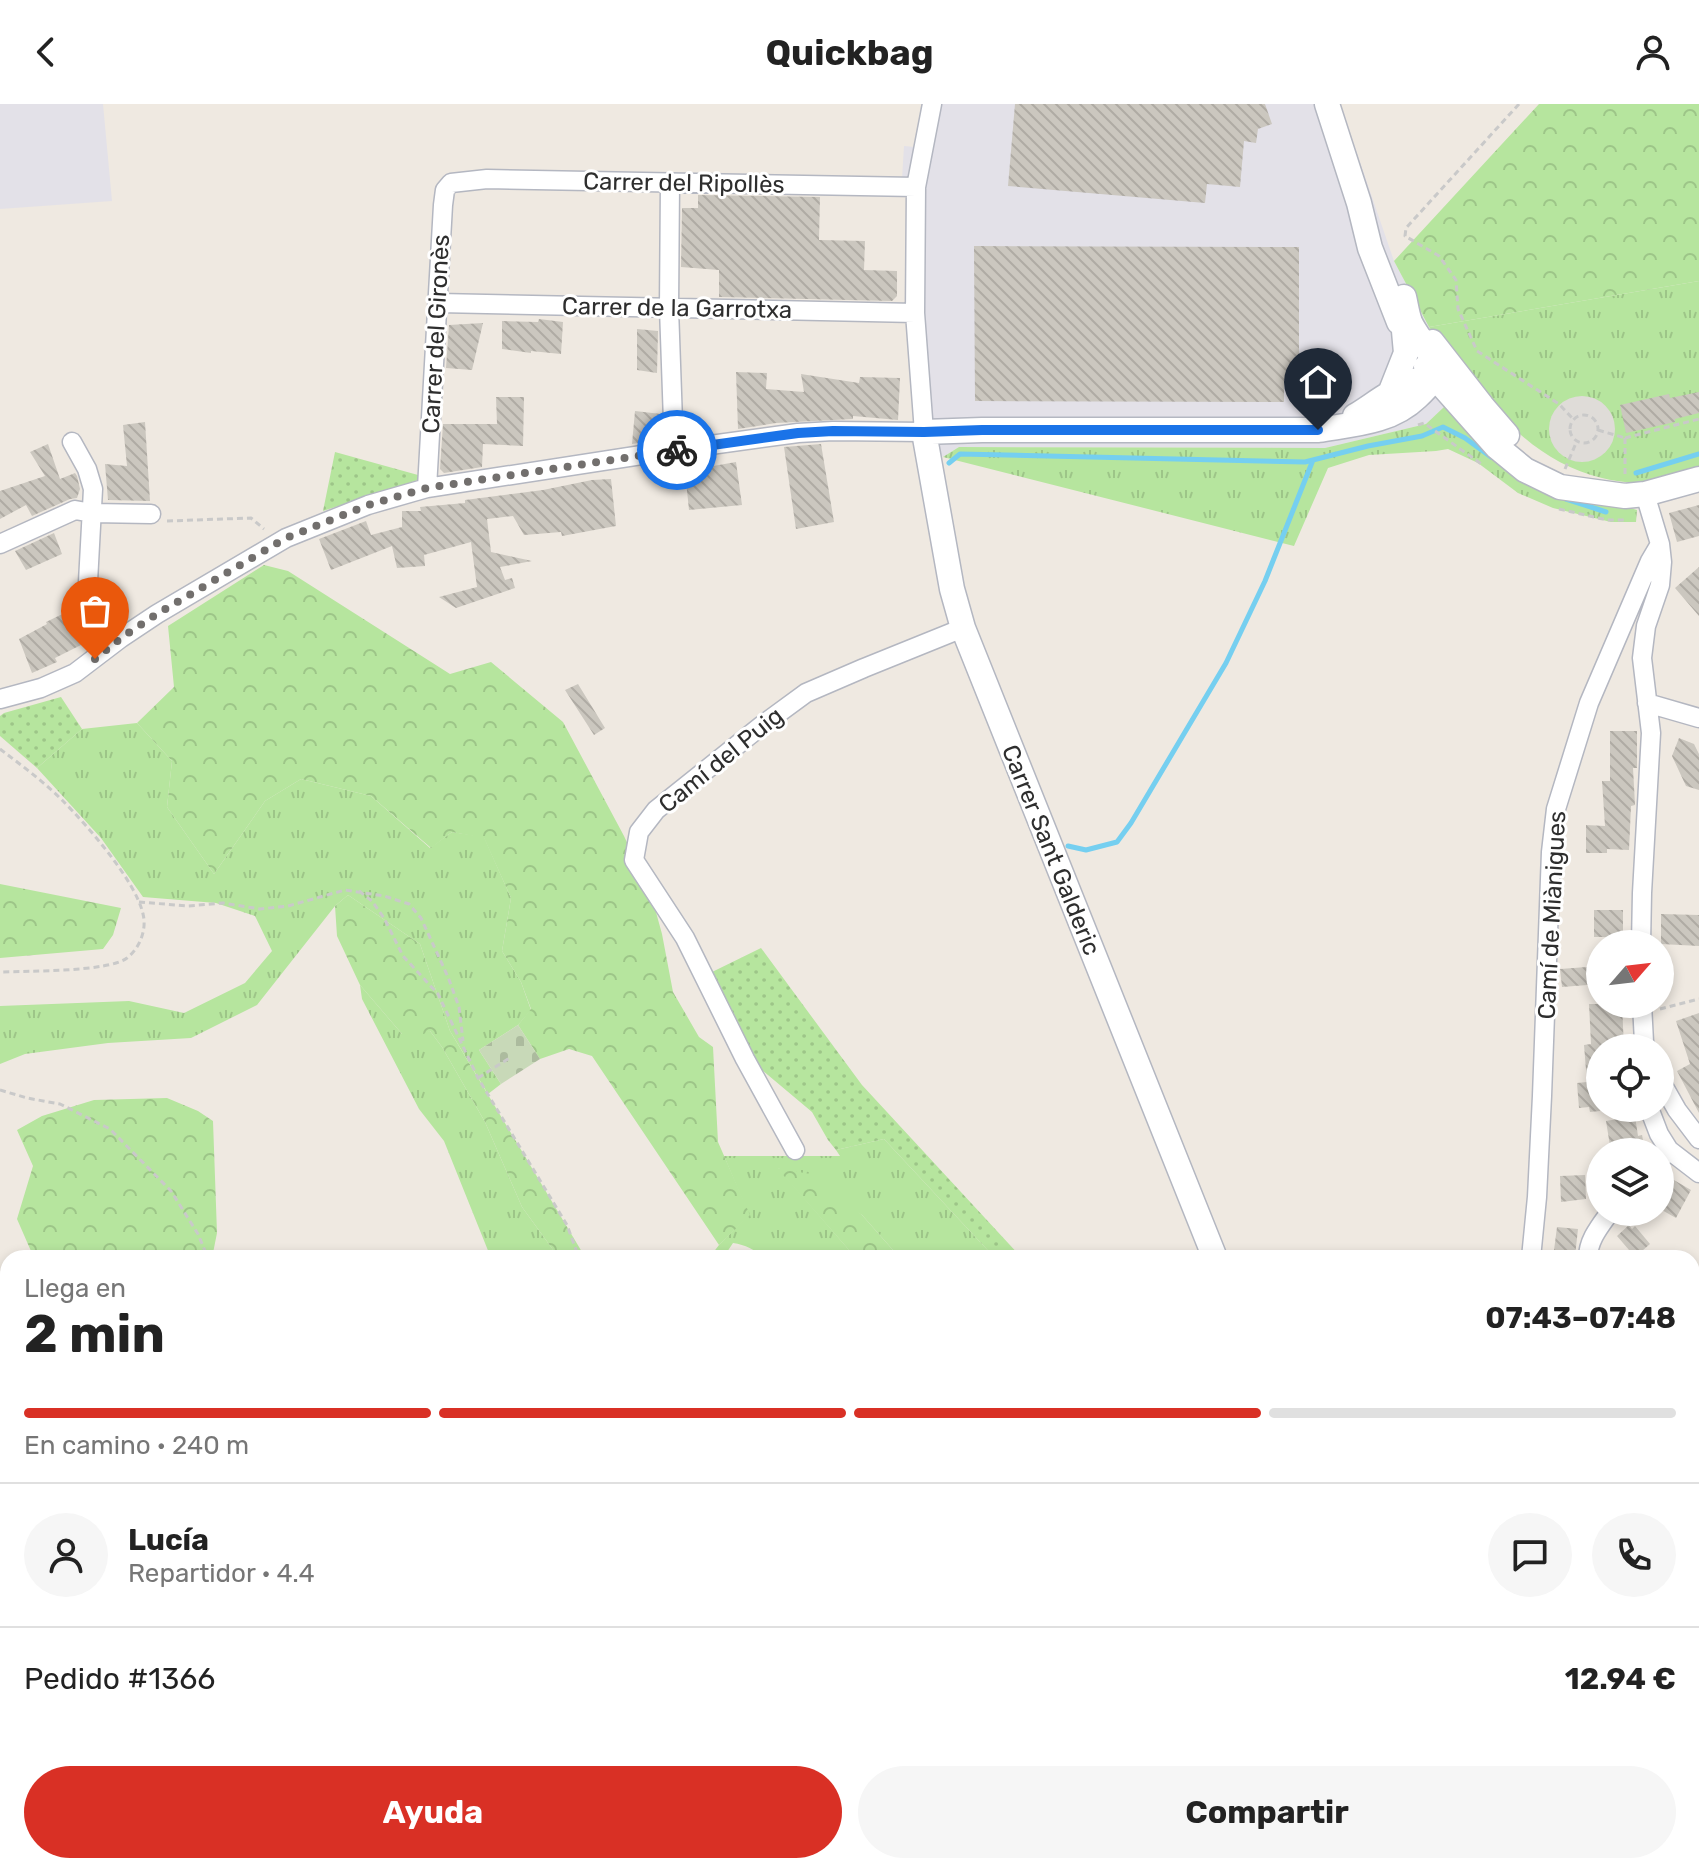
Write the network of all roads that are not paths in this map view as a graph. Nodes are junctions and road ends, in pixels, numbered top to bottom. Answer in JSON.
{"nodes":[{"id":1,"x":932,"y":104,"type":"edge"},
{"id":2,"x":1327,"y":104,"type":"edge"},
{"id":3,"x":451,"y":183,"type":"joint"},
{"id":4,"x":670,"y":183,"type":"junction"},
{"id":5,"x":916,"y":187,"type":"junction"},
{"id":6,"x":1359,"y":203,"type":"junction"},
{"id":7,"x":1404,"y":297,"type":"junction"},
{"id":8,"x":439,"y":303,"type":"junction"},
{"id":9,"x":669,"y":308,"type":"junction"},
{"id":10,"x":915,"y":313,"type":"junction"},
{"id":11,"x":1404,"y":331,"type":"junction"},
{"id":12,"x":1433,"y":377,"type":"junction"},
{"id":13,"x":1413,"y":412,"type":"junction"},
{"id":14,"x":1466,"y":414,"type":"junction"},
{"id":15,"x":924,"y":432,"type":"junction"},
{"id":16,"x":1508,"y":436,"type":"junction"},
{"id":17,"x":72,"y":442,"type":"dead end"},
{"id":18,"x":674,"y":450,"type":"junction"},
{"id":19,"x":1699,"y":479,"type":"edge"},
{"id":20,"x":427,"y":488,"type":"junction"},
{"id":21,"x":1596,"y":492,"type":"junction"},
{"id":22,"x":1635,"y":495,"type":"junction"},
{"id":23,"x":92,"y":513,"type":"junction"},
{"id":24,"x":151,"y":514,"type":"road end"},
{"id":25,"x":0,"y":544,"type":"edge"},
{"id":26,"x":1660,"y":544,"type":"junction"},
{"id":27,"x":963,"y":628,"type":"junction"},
{"id":28,"x":121,"y":638,"type":"junction"},
{"id":29,"x":0,"y":699,"type":"edge"},
{"id":30,"x":1647,"y":703,"type":"junction"},
{"id":31,"x":1699,"y":718,"type":"edge"},
{"id":32,"x":1641,"y":930,"type":"edge"},
{"id":33,"x":1674,"y":1105,"type":"edge"},
{"id":34,"x":1699,"y":1139,"type":"edge"},
{"id":35,"x":795,"y":1150,"type":"dead end"},
{"id":36,"x":1674,"y":1160,"type":"edge"},
{"id":37,"x":1699,"y":1173,"type":"edge"},
{"id":38,"x":1601,"y":1226,"type":"edge"},
{"id":39,"x":1212,"y":1250,"type":"edge"},
{"id":40,"x":1532,"y":1250,"type":"edge"},
{"id":41,"x":1588,"y":1250,"type":"edge"}],
"edges":[{"from":1,"to":5,"type":"street"},
{"from":2,"to":6,"type":"street"},
{"from":3,"to":4,"type":"street","name":"Carrer del Ripollès"},
{"from":3,"to":8,"type":"street","name":"Carrer del Gironès"},
{"from":4,"to":5,"type":"street","name":"Carrer del Ripollès"},
{"from":4,"to":9,"type":"street"},
{"from":5,"to":10,"type":"street"},
{"from":6,"to":7,"type":"street"},
{"from":6,"to":11,"type":"street"},
{"from":7,"to":12,"type":"street"},
{"from":7,"to":16,"type":"street"},
{"from":8,"to":9,"type":"street","name":"Carrer de la Garrotxa"},
{"from":8,"to":20,"type":"street","name":"Carrer del Gironès"},
{"from":9,"to":10,"type":"street","name":"Carrer de la Garrotxa"},
{"from":9,"to":18,"type":"street"},
{"from":10,"to":15,"type":"street"},
{"from":11,"to":12,"type":"street"},
{"from":11,"to":13,"type":"street"},
{"from":12,"to":13,"type":"street"},
{"from":12,"to":14,"type":"street"},
{"from":12,"to":16,"type":"street"},
{"from":13,"to":14,"type":"street"},
{"from":13,"to":15,"type":"street"},
{"from":14,"to":21,"type":"street"},
{"from":15,"to":18,"type":"street"},
{"from":15,"to":27,"type":"street","name":"Carrer Sant Galderic"},
{"from":16,"to":21,"type":"street"},
{"from":17,"to":23,"type":"street"},
{"from":18,"to":20,"type":"street"},
{"from":19,"to":22,"type":"street"},
{"from":20,"to":28,"type":"street"},
{"from":21,"to":22,"type":"street"},
{"from":22,"to":26,"type":"street"},
{"from":23,"to":24,"type":"street"},
{"from":23,"to":25,"type":"street"},
{"from":23,"to":28,"type":"street"},
{"from":26,"to":30,"type":"street"},
{"from":26,"to":40,"type":"street","name":"Camí de Miànigues"},
{"from":27,"to":35,"type":"street","name":"Camí del Puig"},
{"from":27,"to":39,"type":"street","name":"Carrer Sant Galderic"},
{"from":28,"to":29,"type":"street"},
{"from":30,"to":31,"type":"street"},
{"from":30,"to":32,"type":"street"},
{"from":33,"to":34,"type":"street"},
{"from":36,"to":37,"type":"street"},
{"from":38,"to":41,"type":"street"}]}
